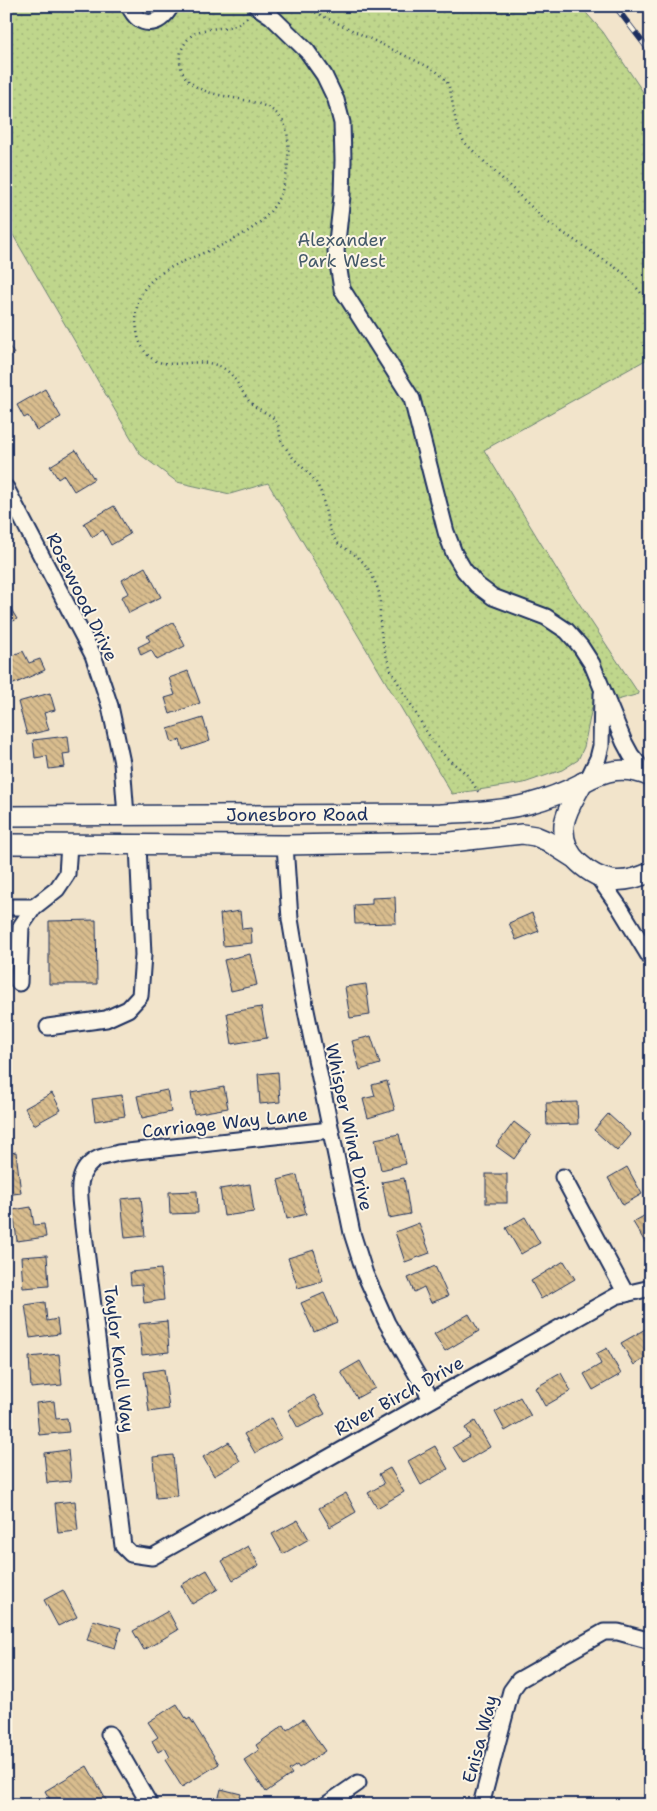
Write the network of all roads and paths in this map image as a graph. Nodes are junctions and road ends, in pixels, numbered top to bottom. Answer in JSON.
{"nodes":[{"id":1,"x":129,"y":6,"type":"edge"},
{"id":2,"x":171,"y":6,"type":"edge"},
{"id":3,"x":256,"y":6,"type":"edge"},
{"id":4,"x":302,"y":6,"type":"edge"},
{"id":5,"x":651,"y":305,"type":"edge"},
{"id":6,"x":6,"y":488,"type":"edge"},
{"id":7,"x":602,"y":692,"type":"junction"},
{"id":8,"x":650,"y":777,"type":"edge"},
{"id":9,"x":585,"y":781,"type":"junction"},
{"id":10,"x":479,"y":793,"type":"dead end"},
{"id":11,"x":6,"y":816,"type":"edge"},
{"id":12,"x":126,"y":816,"type":"junction"},
{"id":13,"x":6,"y":844,"type":"edge"},
{"id":14,"x":69,"y":844,"type":"junction"},
{"id":15,"x":138,"y":845,"type":"junction"},
{"id":16,"x":285,"y":845,"type":"junction"},
{"id":17,"x":572,"y":857,"type":"junction"},
{"id":18,"x":651,"y":872,"type":"edge"},
{"id":19,"x":598,"y":877,"type":"junction"},
{"id":20,"x":6,"y":907,"type":"edge"},
{"id":21,"x":34,"y":907,"type":"junction"},
{"id":22,"x":651,"y":959,"type":"edge"},
{"id":23,"x":19,"y":983,"type":"dead end"},
{"id":24,"x":48,"y":1027,"type":"dead end"},
{"id":25,"x":330,"y":1130,"type":"junction"},
{"id":26,"x":125,"y":1153,"type":"joint"},
{"id":27,"x":563,"y":1177,"type":"dead end"},
{"id":28,"x":651,"y":1288,"type":"edge"},
{"id":29,"x":626,"y":1294,"type":"junction"},
{"id":30,"x":431,"y":1400,"type":"junction"},
{"id":31,"x":170,"y":1547,"type":"joint"},
{"id":32,"x":651,"y":1641,"type":"edge"},
{"id":33,"x":109,"y":1734,"type":"dead end"},
{"id":34,"x":358,"y":1783,"type":"dead end"},
{"id":35,"x":150,"y":1805,"type":"edge"},
{"id":36,"x":326,"y":1805,"type":"edge"},
{"id":37,"x":481,"y":1805,"type":"edge"}],
"edges":[{"from":1,"to":2,"type":"street"},
{"from":3,"to":7,"type":"street"},
{"from":3,"to":10,"type":"path"},
{"from":4,"to":5,"type":"path"},
{"from":6,"to":12,"type":"street","name":"Rosewood Drive"},
{"from":7,"to":8,"type":"street"},
{"from":7,"to":9,"type":"street"},
{"from":8,"to":9,"type":"main road","name":"Jonesboro Road"},
{"from":9,"to":12,"type":"main road","name":"Jonesboro Road"},
{"from":9,"to":17,"type":"main road"},
{"from":11,"to":12,"type":"main road","name":"Jonesboro Road"},
{"from":13,"to":14,"type":"main road","name":"Jonesboro Road"},
{"from":14,"to":15,"type":"main road","name":"Jonesboro Road"},
{"from":14,"to":21,"type":"street"},
{"from":15,"to":16,"type":"main road","name":"Jonesboro Road"},
{"from":15,"to":24,"type":"street"},
{"from":16,"to":17,"type":"main road","name":"Jonesboro Road"},
{"from":16,"to":25,"type":"street","name":"Whisper Wind Drive"},
{"from":17,"to":19,"type":"main road","name":"Jonesboro Road"},
{"from":18,"to":19,"type":"main road"},
{"from":19,"to":22,"type":"street"},
{"from":20,"to":21,"type":"street"},
{"from":21,"to":23,"type":"street"},
{"from":25,"to":26,"type":"street","name":"Carriage Way Lane"},
{"from":25,"to":30,"type":"street","name":"Whisper Wind Drive"},
{"from":26,"to":31,"type":"street","name":"Taylor Knoll Way"},
{"from":27,"to":29,"type":"street"},
{"from":28,"to":29,"type":"street","name":"River Birch Drive"},
{"from":29,"to":30,"type":"street","name":"River Birch Drive"},
{"from":30,"to":31,"type":"street","name":"River Birch Drive"},
{"from":32,"to":37,"type":"street","name":"Enisa Way"},
{"from":33,"to":35,"type":"street"},
{"from":34,"to":36,"type":"street"}]}
